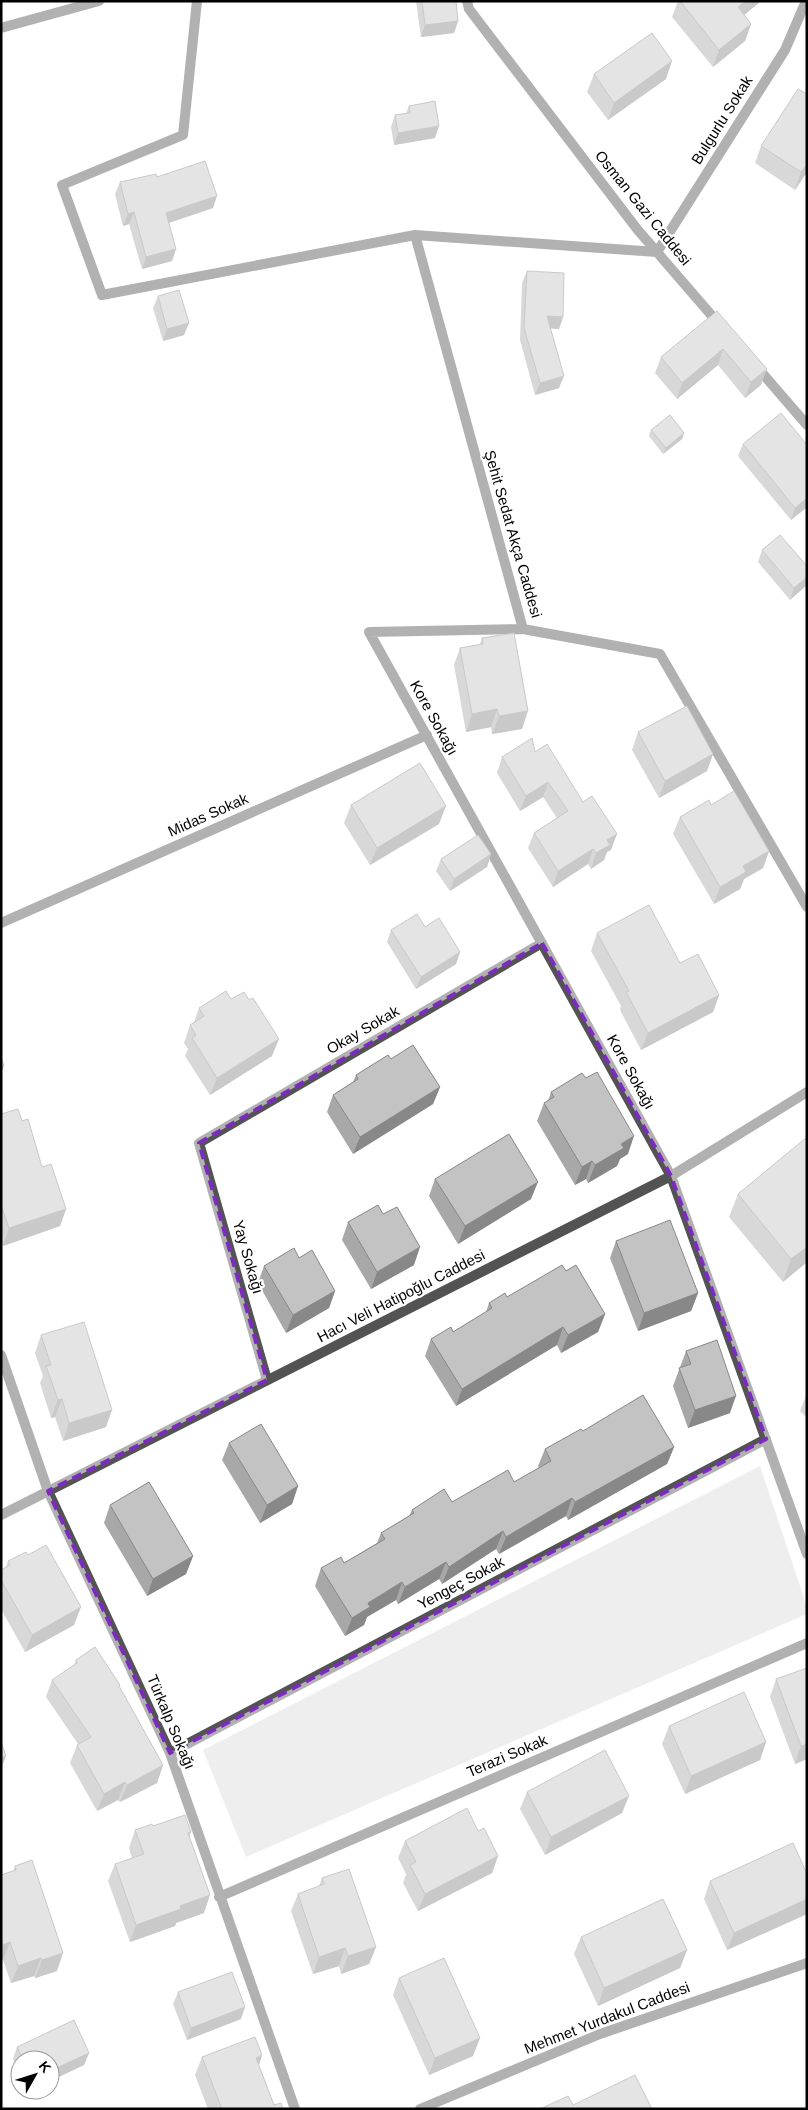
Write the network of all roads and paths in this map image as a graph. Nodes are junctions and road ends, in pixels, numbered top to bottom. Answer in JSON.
{"nodes":[{"id":1,"x":99,"y":1,"type":"edge"},
{"id":2,"x":197,"y":1,"type":"edge"},
{"id":3,"x":468,"y":1,"type":"edge"},
{"id":4,"x":806,"y":1,"type":"edge"},
{"id":5,"x":1,"y":28,"type":"edge"},
{"id":6,"x":415,"y":235,"type":"junction"},
{"id":7,"x":657,"y":252,"type":"junction"},
{"id":8,"x":729,"y":335,"type":"edge"},
{"id":9,"x":748,"y":357,"type":"edge"},
{"id":10,"x":807,"y":425,"type":"edge"},
{"id":11,"x":523,"y":629,"type":"junction"},
{"id":12,"x":426,"y":735,"type":"junction"},
{"id":13,"x":807,"y":907,"type":"edge"},
{"id":14,"x":1,"y":924,"type":"edge"},
{"id":15,"x":542,"y":943,"type":"junction"},
{"id":16,"x":807,"y":1092,"type":"edge"},
{"id":17,"x":199,"y":1143,"type":"joint"},
{"id":18,"x":671,"y":1176,"type":"junction"},
{"id":19,"x":1,"y":1355,"type":"edge"},
{"id":20,"x":267,"y":1380,"type":"junction"},
{"id":21,"x":766,"y":1439,"type":"junction"},
{"id":22,"x":48,"y":1491,"type":"junction"},
{"id":23,"x":1,"y":1515,"type":"edge"},
{"id":24,"x":807,"y":1554,"type":"edge"},
{"id":25,"x":807,"y":1644,"type":"edge"},
{"id":26,"x":170,"y":1753,"type":"junction"},
{"id":27,"x":219,"y":1897,"type":"junction"},
{"id":28,"x":807,"y":1963,"type":"edge"},
{"id":29,"x":295,"y":2109,"type":"edge"},
{"id":30,"x":420,"y":2109,"type":"edge"}],
"edges":[{"from":1,"to":5,"type":"street"},
{"from":2,"to":6,"type":"street"},
{"from":3,"to":7,"type":"street","name":"Osman Gazi Caddesi"},
{"from":4,"to":7,"type":"street","name":"Bulgurlu Sokak"},
{"from":6,"to":7,"type":"street"},
{"from":6,"to":11,"type":"street","name":"Şehit Sedat Akça Caddesi"},
{"from":7,"to":8,"type":"street","name":"Osman Gazi Caddesi"},
{"from":9,"to":10,"type":"street"},
{"from":11,"to":12,"type":"street","name":"Kore Sokağı"},
{"from":11,"to":13,"type":"street","name":"Şehit Sedat Akça Caddesi"},
{"from":12,"to":14,"type":"street","name":"Midas Sokak"},
{"from":12,"to":15,"type":"street","name":"Kore Sokağı"},
{"from":15,"to":17,"type":"street","name":"Okay Sokak"},
{"from":15,"to":18,"type":"street","name":"Kore Sokağı"},
{"from":16,"to":18,"type":"street","name":"Hacı Veli Hatipoğlu Caddesi"},
{"from":17,"to":20,"type":"street","name":"Yay Sokağı"},
{"from":18,"to":20,"type":"street","name":"Hacı Veli Hatipoğlu Caddesi"},
{"from":18,"to":21,"type":"street","name":"Kore Sokağı"},
{"from":19,"to":22,"type":"street","name":"Türkalp Sokağı"},
{"from":20,"to":22,"type":"street","name":"Hacı Veli Hatipoğlu Caddesi"},
{"from":21,"to":24,"type":"street","name":"Kore Sokağı"},
{"from":21,"to":26,"type":"street","name":"Yengeç Sokak"},
{"from":22,"to":23,"type":"street","name":"Hacı Veli Hatipoğlu Caddesi"},
{"from":22,"to":26,"type":"street","name":"Türkalp Sokağı"},
{"from":25,"to":27,"type":"street","name":"Terazi Sokak"},
{"from":26,"to":27,"type":"street","name":"Türkalp Sokağı"},
{"from":27,"to":29,"type":"street","name":"Türkalp Sokağı"},
{"from":28,"to":30,"type":"street","name":"Mehmet Yurdakul Caddesi"}]}
